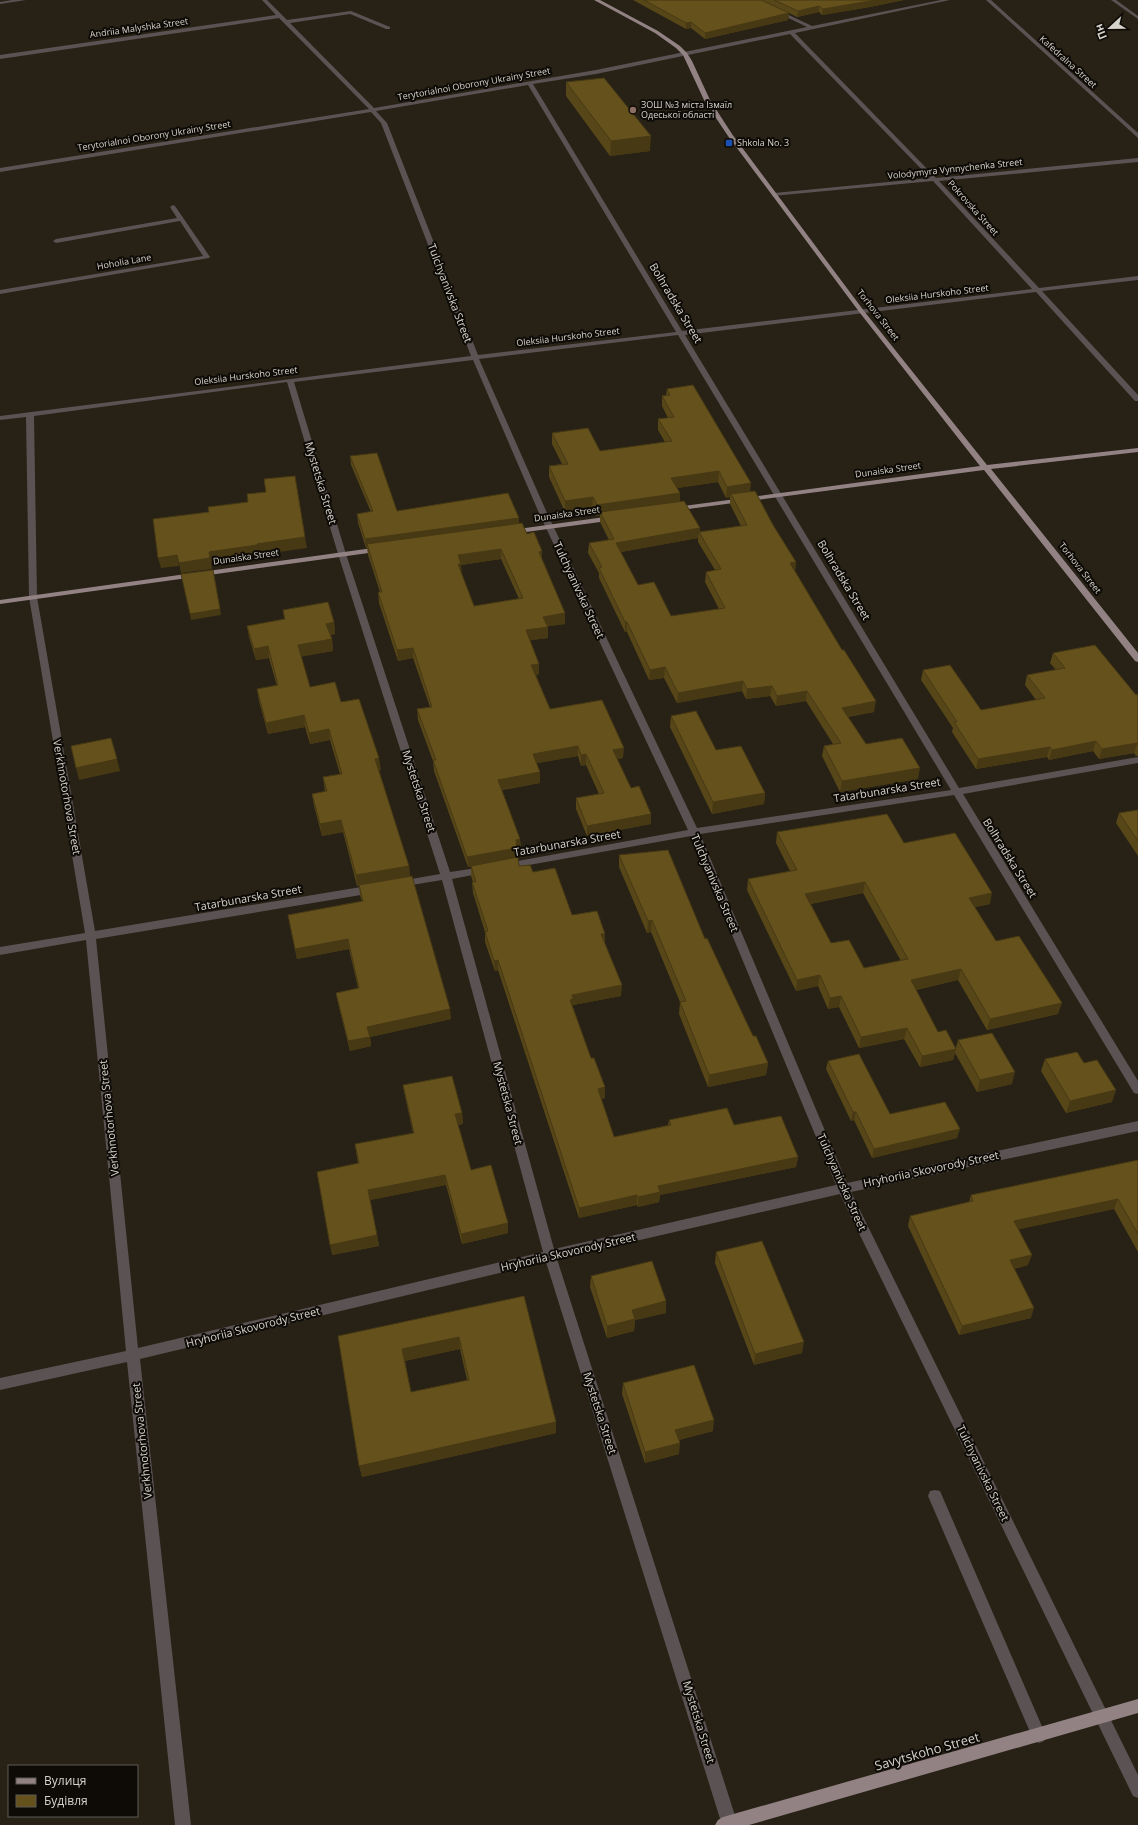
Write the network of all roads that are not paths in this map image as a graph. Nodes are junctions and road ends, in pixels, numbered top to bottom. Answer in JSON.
{"nodes":[{"id":1,"x":24,"y":0,"type":"edge"},
{"id":2,"x":264,"y":0,"type":"edge"},
{"id":3,"x":596,"y":0,"type":"edge"},
{"id":4,"x":753,"y":0,"type":"edge"},
{"id":5,"x":948,"y":0,"type":"edge"},
{"id":6,"x":988,"y":0,"type":"edge"},
{"id":7,"x":1113,"y":0,"type":"edge"},
{"id":8,"x":0,"y":3,"type":"edge"},
{"id":9,"x":280,"y":16,"type":"junction"},
{"id":10,"x":1138,"y":18,"type":"edge"},
{"id":11,"x":286,"y":22,"type":"junction"},
{"id":12,"x":388,"y":28,"type":"dead end"},
{"id":13,"x":812,"y":28,"type":"junction"},
{"id":14,"x":791,"y":32,"type":"junction"},
{"id":15,"x":685,"y":53,"type":"junction"},
{"id":16,"x":0,"y":57,"type":"edge"},
{"id":17,"x":529,"y":84,"type":"junction"},
{"id":18,"x":373,"y":110,"type":"junction"},
{"id":19,"x":1138,"y":136,"type":"edge"},
{"id":20,"x":1138,"y":160,"type":"edge"},
{"id":21,"x":0,"y":170,"type":"edge"},
{"id":22,"x":935,"y":180,"type":"junction"},
{"id":23,"x":774,"y":195,"type":"junction"},
{"id":24,"x":173,"y":207,"type":"dead end"},
{"id":25,"x":181,"y":219,"type":"junction"},
{"id":26,"x":56,"y":242,"type":"dead end"},
{"id":27,"x":1138,"y":278,"type":"edge"},
{"id":28,"x":0,"y":292,"type":"edge"},
{"id":29,"x":1036,"y":292,"type":"junction"},
{"id":30,"x":862,"y":312,"type":"junction"},
{"id":31,"x":680,"y":333,"type":"junction"},
{"id":32,"x":475,"y":357,"type":"junction"},
{"id":33,"x":290,"y":380,"type":"junction"},
{"id":34,"x":1138,"y":399,"type":"edge"},
{"id":35,"x":30,"y":414,"type":"junction"},
{"id":36,"x":0,"y":418,"type":"edge"},
{"id":37,"x":1138,"y":450,"type":"edge"},
{"id":38,"x":987,"y":467,"type":"junction"},
{"id":39,"x":779,"y":494,"type":"junction"},
{"id":40,"x":668,"y":510,"type":"edge"},
{"id":41,"x":620,"y":517,"type":"edge"},
{"id":42,"x":549,"y":527,"type":"junction"},
{"id":43,"x":503,"y":533,"type":"edge"},
{"id":44,"x":388,"y":548,"type":"edge"},
{"id":45,"x":342,"y":554,"type":"junction"},
{"id":46,"x":33,"y":597,"type":"junction"},
{"id":47,"x":0,"y":602,"type":"edge"},
{"id":48,"x":1138,"y":659,"type":"edge"},
{"id":49,"x":1138,"y":760,"type":"edge"},
{"id":50,"x":955,"y":792,"type":"junction"},
{"id":51,"x":694,"y":832,"type":"junction"},
{"id":52,"x":446,"y":876,"type":"junction"},
{"id":53,"x":91,"y":936,"type":"junction"},
{"id":54,"x":0,"y":951,"type":"edge"},
{"id":55,"x":1138,"y":1090,"type":"edge"},
{"id":56,"x":1138,"y":1126,"type":"edge"},
{"id":57,"x":842,"y":1188,"type":"junction"},
{"id":58,"x":550,"y":1256,"type":"junction"},
{"id":59,"x":133,"y":1356,"type":"junction"},
{"id":60,"x":0,"y":1384,"type":"edge"},
{"id":61,"x":935,"y":1496,"type":"dead end"},
{"id":62,"x":1138,"y":1706,"type":"edge"},
{"id":63,"x":1103,"y":1718,"type":"junction"},
{"id":64,"x":1039,"y":1736,"type":"junction"},
{"id":65,"x":1138,"y":1791,"type":"edge"},
{"id":66,"x":728,"y":1824,"type":"edge"},
{"id":67,"x":183,"y":1825,"type":"edge"}],
"edges":[{"from":1,"to":8,"type":"street"},
{"from":2,"to":9,"type":"street","name":"Tulchyanivska Street"},
{"from":3,"to":15,"type":"main road","name":"Torhova Street"},
{"from":4,"to":13,"type":"street"},
{"from":5,"to":13,"type":"street","name":"Terytorialnoi Oborony Ukrainy Street"},
{"from":6,"to":19,"type":"street","name":"Kafedralna Street"},
{"from":7,"to":10,"type":"street"},
{"from":9,"to":11,"type":"street","name":"Tulchyanivska Street"},
{"from":9,"to":16,"type":"street","name":"Andriia Malyshka Street"},
{"from":11,"to":12,"type":"street"},
{"from":11,"to":18,"type":"street","name":"Tulchyanivska Street"},
{"from":13,"to":14,"type":"street","name":"Terytorialnoi Oborony Ukrainy Street"},
{"from":14,"to":15,"type":"street","name":"Terytorialnoi Oborony Ukrainy Street"},
{"from":14,"to":22,"type":"street","name":"Pokrovska Street"},
{"from":15,"to":17,"type":"street","name":"Terytorialnoi Oborony Ukrainy Street"},
{"from":15,"to":23,"type":"main road","name":"Torhova Street"},
{"from":17,"to":18,"type":"street","name":"Terytorialnoi Oborony Ukrainy Street"},
{"from":17,"to":31,"type":"street","name":"Bolhradska Street"},
{"from":18,"to":21,"type":"street","name":"Terytorialnoi Oborony Ukrainy Street"},
{"from":18,"to":32,"type":"street","name":"Tulchyanivska Street"},
{"from":20,"to":22,"type":"street","name":"Volodymyra Vynnychenka Street"},
{"from":22,"to":23,"type":"street","name":"Volodymyra Vynnychenka Street"},
{"from":22,"to":29,"type":"street","name":"Pokrovska Street"},
{"from":23,"to":30,"type":"main road","name":"Torhova Street"},
{"from":24,"to":25,"type":"street","name":"Hoholia Lane"},
{"from":25,"to":26,"type":"street"},
{"from":25,"to":28,"type":"street","name":"Hoholia Lane"},
{"from":27,"to":29,"type":"street","name":"Oleksiia Hurskoho Street"},
{"from":29,"to":30,"type":"street","name":"Oleksiia Hurskoho Street"},
{"from":29,"to":34,"type":"street","name":"Pokrovska Street"},
{"from":30,"to":31,"type":"street","name":"Oleksiia Hurskoho Street"},
{"from":30,"to":38,"type":"main road","name":"Torhova Street"},
{"from":31,"to":32,"type":"street","name":"Oleksiia Hurskoho Street"},
{"from":31,"to":39,"type":"street","name":"Bolhradska Street"},
{"from":32,"to":33,"type":"street","name":"Oleksiia Hurskoho Street"},
{"from":32,"to":42,"type":"street","name":"Tulchyanivska Street"},
{"from":33,"to":35,"type":"street","name":"Oleksiia Hurskoho Street"},
{"from":33,"to":45,"type":"street","name":"Mystetska Street"},
{"from":35,"to":36,"type":"street","name":"Oleksiia Hurskoho Street"},
{"from":35,"to":46,"type":"street","name":"Verkhnotorhova Street"},
{"from":37,"to":38,"type":"main road","name":"Dunaiska Street"},
{"from":38,"to":39,"type":"main road","name":"Dunaiska Street"},
{"from":38,"to":48,"type":"main road","name":"Torhova Street"},
{"from":39,"to":40,"type":"main road","name":"Dunaiska Street"},
{"from":39,"to":50,"type":"street","name":"Bolhradska Street"},
{"from":41,"to":42,"type":"main road","name":"Dunaiska Street"},
{"from":42,"to":43,"type":"main road","name":"Dunaiska Street"},
{"from":42,"to":51,"type":"street","name":"Tulchyanivska Street"},
{"from":44,"to":45,"type":"main road","name":"Dunaiska Street"},
{"from":45,"to":46,"type":"main road","name":"Dunaiska Street"},
{"from":45,"to":52,"type":"street","name":"Mystetska Street"},
{"from":46,"to":47,"type":"main road","name":"Dunaiska Street"},
{"from":46,"to":53,"type":"street","name":"Verkhnotorhova Street"},
{"from":49,"to":50,"type":"street","name":"Tatarbunarska Street"},
{"from":50,"to":51,"type":"street","name":"Tatarbunarska Street"},
{"from":50,"to":55,"type":"street","name":"Bolhradska Street"},
{"from":51,"to":52,"type":"street","name":"Tatarbunarska Street"},
{"from":51,"to":57,"type":"street","name":"Tulchyanivska Street"},
{"from":52,"to":53,"type":"street","name":"Tatarbunarska Street"},
{"from":52,"to":58,"type":"street","name":"Mystetska Street"},
{"from":53,"to":54,"type":"street","name":"Tatarbunarska Street"},
{"from":53,"to":59,"type":"street","name":"Verkhnotorhova Street"},
{"from":56,"to":57,"type":"street","name":"Hryhoriia Skovorody Street"},
{"from":57,"to":58,"type":"street","name":"Hryhoriia Skovorody Street"},
{"from":57,"to":63,"type":"street","name":"Tulchyanivska Street"},
{"from":58,"to":59,"type":"street","name":"Hryhoriia Skovorody Street"},
{"from":58,"to":66,"type":"street","name":"Mystetska Street"},
{"from":59,"to":60,"type":"street","name":"Hryhoriia Skovorody Street"},
{"from":59,"to":67,"type":"street","name":"Verkhnotorhova Street"},
{"from":61,"to":64,"type":"street"},
{"from":62,"to":63,"type":"main road","name":"Savytskoho Street"},
{"from":63,"to":64,"type":"main road","name":"Savytskoho Street"},
{"from":63,"to":65,"type":"street","name":"Tulchyanivska Street"},
{"from":64,"to":66,"type":"main road","name":"Savytskoho Street"}]}
